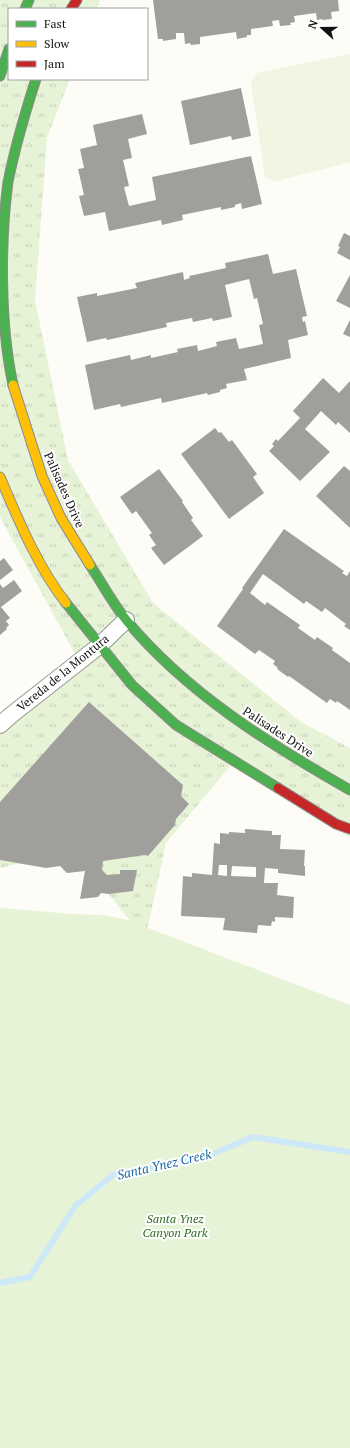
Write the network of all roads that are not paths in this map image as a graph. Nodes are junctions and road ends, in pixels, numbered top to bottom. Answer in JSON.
{"nodes":[{"id":1,"x":8,"y":52,"type":"edge"},
{"id":2,"x":0,"y":76,"type":"edge"},
{"id":3,"x":36,"y":80,"type":"edge"},
{"id":4,"x":0,"y":477,"type":"edge"},
{"id":5,"x":126,"y":620,"type":"junction"},
{"id":6,"x":99,"y":646,"type":"junction"},
{"id":7,"x":0,"y":725,"type":"edge"},
{"id":8,"x":350,"y":790,"type":"edge"},
{"id":9,"x":350,"y":829,"type":"edge"}],
"edges":[{"from":1,"to":2,"type":"street"},
{"from":3,"to":5,"type":"street","name":"Palisades Drive"},
{"from":4,"to":6,"type":"street"},
{"from":5,"to":6,"type":"street","name":"Vereda de la Montura"},
{"from":5,"to":8,"type":"street","name":"Palisades Drive"},
{"from":6,"to":7,"type":"street","name":"Vereda de la Montura"},
{"from":6,"to":9,"type":"street"}]}
